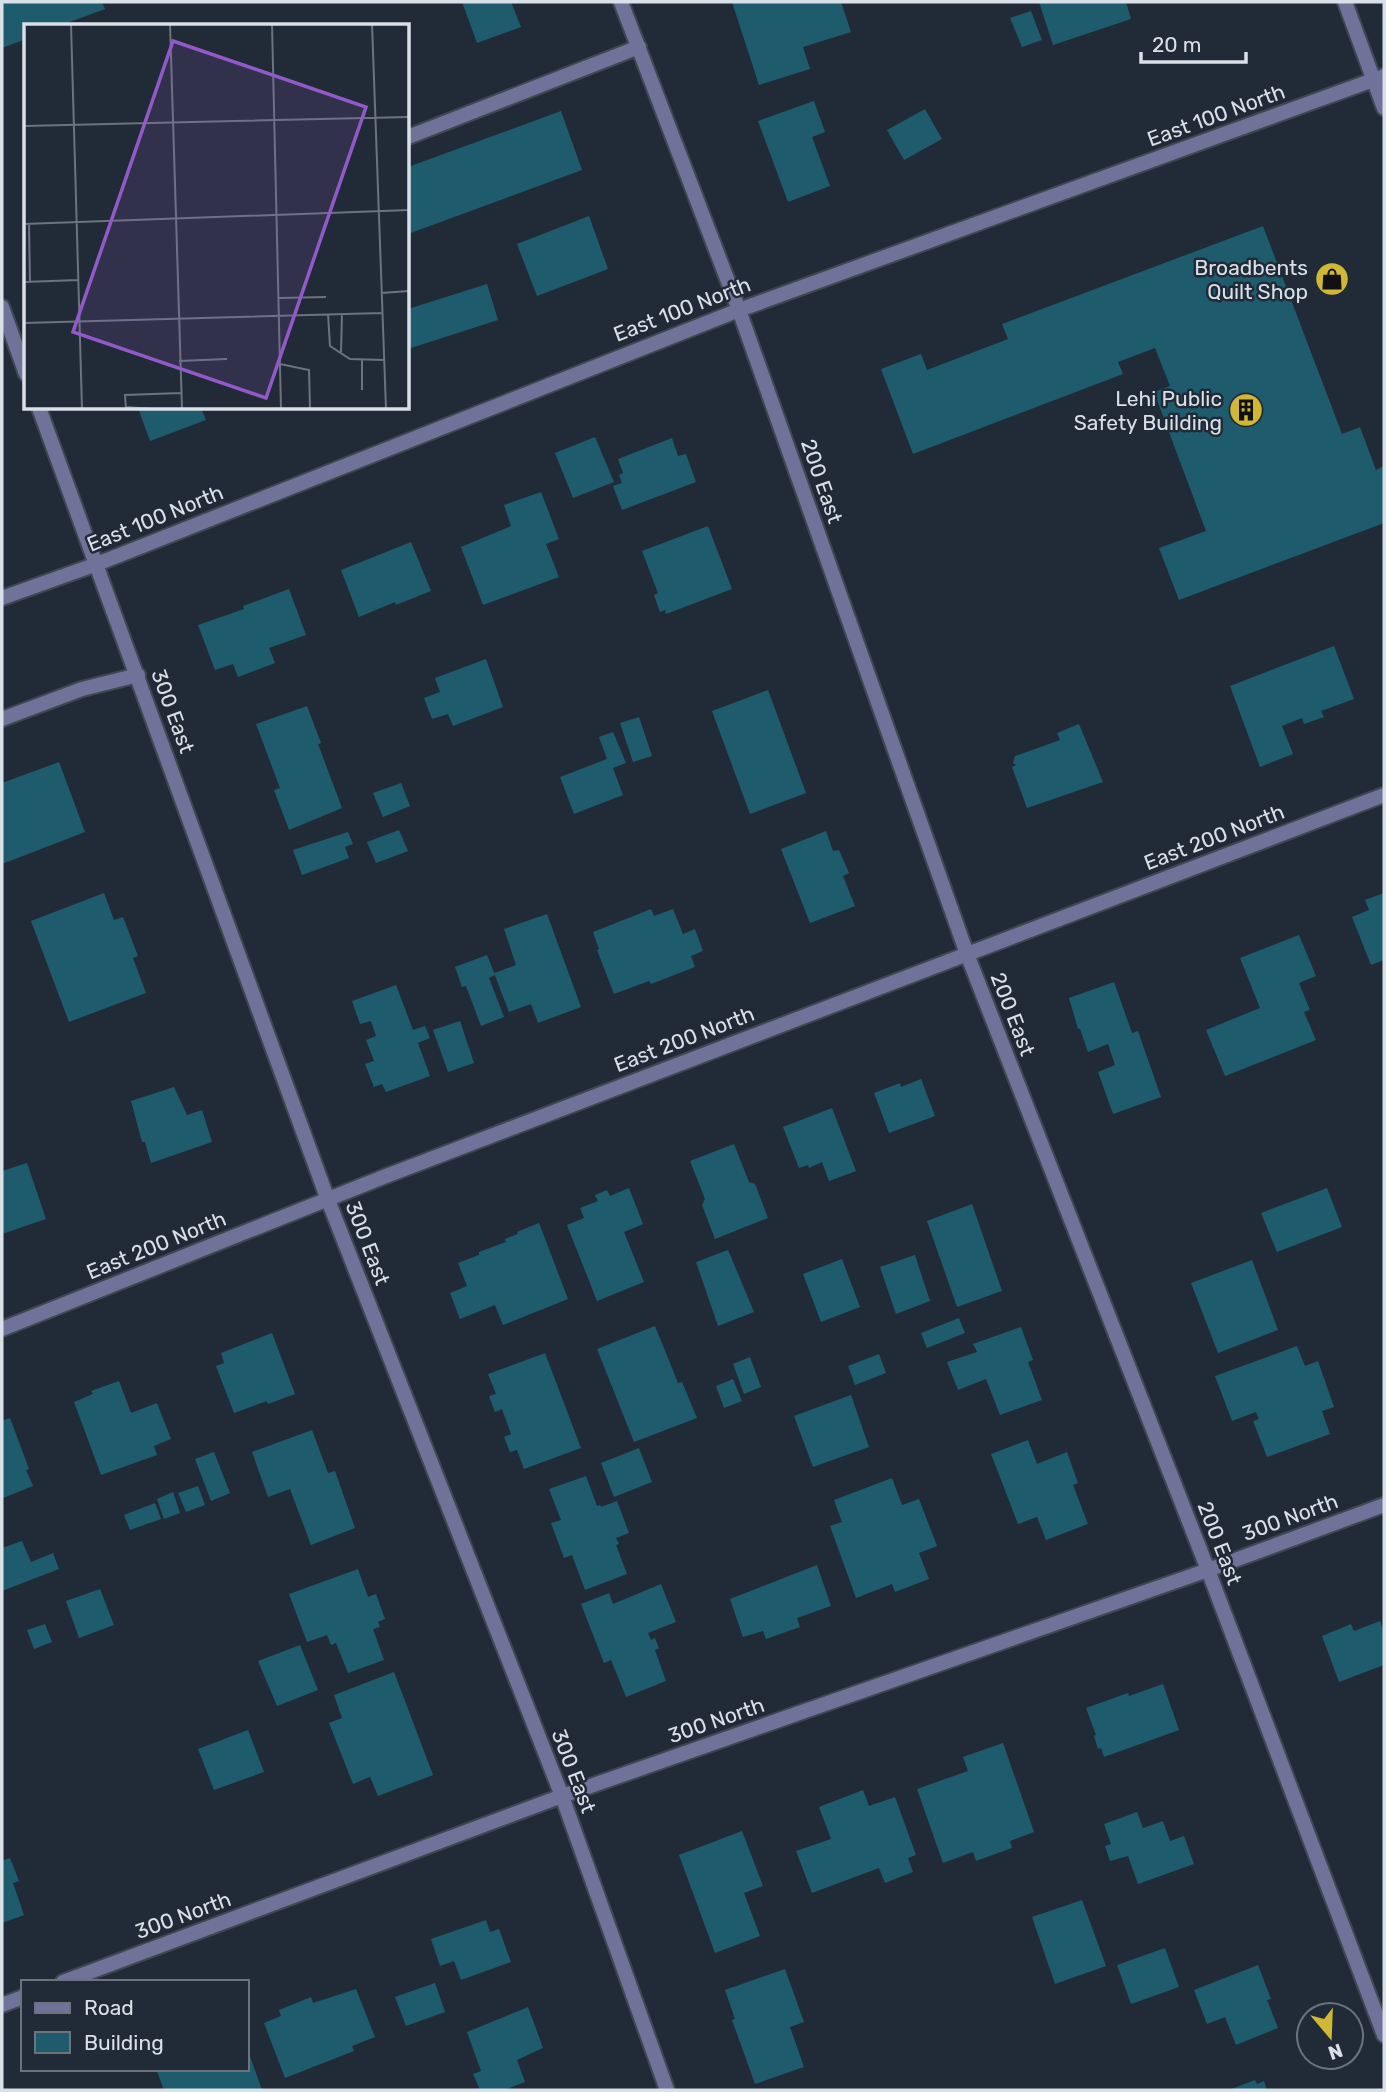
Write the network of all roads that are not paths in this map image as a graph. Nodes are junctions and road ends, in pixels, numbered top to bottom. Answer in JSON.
{"nodes":[{"id":1,"x":621,"y":2,"type":"edge"},
{"id":2,"x":1345,"y":2,"type":"edge"},
{"id":3,"x":639,"y":47,"type":"junction"},
{"id":4,"x":1379,"y":78,"type":"edge"},
{"id":5,"x":1384,"y":108,"type":"edge"},
{"id":6,"x":410,"y":136,"type":"edge"},
{"id":7,"x":2,"y":307,"type":"edge"},
{"id":8,"x":739,"y":310,"type":"junction"},
{"id":9,"x":24,"y":368,"type":"edge"},
{"id":10,"x":40,"y":410,"type":"edge"},
{"id":11,"x":97,"y":564,"type":"junction"},
{"id":12,"x":2,"y":598,"type":"edge"},
{"id":13,"x":138,"y":675,"type":"junction"},
{"id":14,"x":2,"y":719,"type":"edge"},
{"id":15,"x":1384,"y":795,"type":"edge"},
{"id":16,"x":967,"y":954,"type":"junction"},
{"id":17,"x":328,"y":1200,"type":"junction"},
{"id":18,"x":2,"y":1329,"type":"edge"},
{"id":19,"x":1384,"y":1505,"type":"edge"},
{"id":20,"x":1208,"y":1570,"type":"junction"},
{"id":21,"x":562,"y":1796,"type":"junction"},
{"id":22,"x":68,"y":1980,"type":"edge"},
{"id":23,"x":21,"y":1998,"type":"edge"},
{"id":24,"x":2,"y":2005,"type":"edge"},
{"id":25,"x":1384,"y":2035,"type":"edge"},
{"id":26,"x":667,"y":2090,"type":"edge"}],
"edges":[{"from":1,"to":3,"type":"street","name":"200 East"},
{"from":2,"to":4,"type":"street"},
{"from":3,"to":6,"type":"street"},
{"from":3,"to":8,"type":"street","name":"200 East"},
{"from":4,"to":5,"type":"street"},
{"from":4,"to":8,"type":"street","name":"East 100 North"},
{"from":7,"to":9,"type":"street"},
{"from":8,"to":11,"type":"street","name":"East 100 North"},
{"from":8,"to":16,"type":"street","name":"200 East"},
{"from":10,"to":11,"type":"street","name":"300 East"},
{"from":11,"to":12,"type":"street","name":"East 100 North"},
{"from":11,"to":13,"type":"street","name":"300 East"},
{"from":13,"to":14,"type":"street"},
{"from":13,"to":17,"type":"street","name":"300 East"},
{"from":15,"to":16,"type":"street","name":"East 200 North"},
{"from":16,"to":17,"type":"street","name":"East 200 North"},
{"from":16,"to":20,"type":"street","name":"200 East"},
{"from":17,"to":18,"type":"street","name":"East 200 North"},
{"from":17,"to":21,"type":"street","name":"300 East"},
{"from":19,"to":20,"type":"street","name":"300 North"},
{"from":20,"to":21,"type":"street","name":"300 North"},
{"from":20,"to":25,"type":"street","name":"200 East"},
{"from":21,"to":22,"type":"street","name":"300 North"},
{"from":21,"to":26,"type":"street","name":"300 East"},
{"from":23,"to":24,"type":"street"}]}
